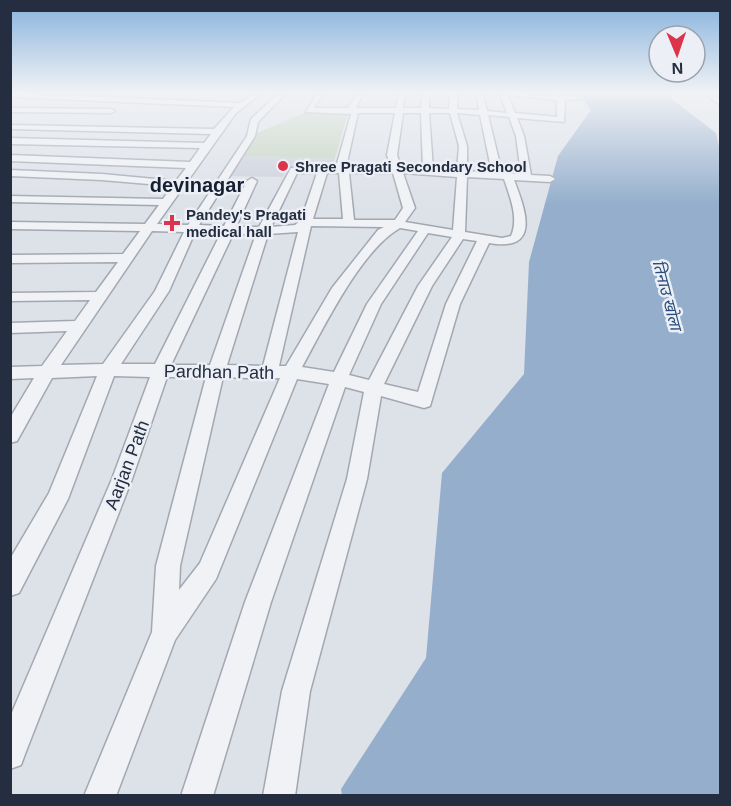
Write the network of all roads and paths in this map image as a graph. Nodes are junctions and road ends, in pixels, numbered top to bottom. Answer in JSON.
{"nodes":[{"id":1,"x":118,"y":130,"type":"edge"},
{"id":2,"x":218,"y":130,"type":"edge"},
{"id":3,"x":252,"y":130,"type":"edge"},
{"id":4,"x":351,"y":130,"type":"edge"},
{"id":5,"x":395,"y":130,"type":"edge"},
{"id":6,"x":426,"y":130,"type":"edge"},
{"id":7,"x":460,"y":130,"type":"edge"},
{"id":8,"x":489,"y":130,"type":"edge"},
{"id":9,"x":517,"y":130,"type":"edge"},
{"id":10,"x":216,"y":132,"type":"junction"},
{"id":11,"x":10,"y":141,"type":"edge"},
{"id":12,"x":206,"y":146,"type":"junction"},
{"id":13,"x":10,"y":158,"type":"edge"},
{"id":14,"x":193,"y":165,"type":"junction"},
{"id":15,"x":323,"y":170,"type":"junction"},
{"id":16,"x":342,"y":170,"type":"junction"},
{"id":17,"x":395,"y":170,"type":"junction"},
{"id":18,"x":428,"y":171,"type":"junction"},
{"id":19,"x":460,"y":172,"type":"junction"},
{"id":20,"x":10,"y":173,"type":"edge"},
{"id":21,"x":502,"y":175,"type":"junction"},
{"id":22,"x":526,"y":176,"type":"junction"},
{"id":23,"x":550,"y":178,"type":"dead end"},
{"id":24,"x":252,"y":182,"type":"dead end"},
{"id":25,"x":179,"y":184,"type":"junction"},
{"id":26,"x":10,"y":199,"type":"edge"},
{"id":27,"x":166,"y":202,"type":"junction"},
{"id":28,"x":306,"y":222,"type":"junction"},
{"id":29,"x":349,"y":222,"type":"junction"},
{"id":30,"x":398,"y":224,"type":"junction"},
{"id":31,"x":10,"y":226,"type":"edge"},
{"id":32,"x":147,"y":228,"type":"junction"},
{"id":33,"x":191,"y":229,"type":"junction"},
{"id":34,"x":230,"y":229,"type":"junction"},
{"id":35,"x":424,"y":229,"type":"junction"},
{"id":36,"x":263,"y":231,"type":"junction"},
{"id":37,"x":459,"y":236,"type":"junction"},
{"id":38,"x":484,"y":240,"type":"junction"},
{"id":39,"x":128,"y":258,"type":"junction"},
{"id":40,"x":10,"y":259,"type":"edge"},
{"id":41,"x":101,"y":296,"type":"junction"},
{"id":42,"x":10,"y":297,"type":"edge"},
{"id":43,"x":80,"y":326,"type":"junction"},
{"id":44,"x":10,"y":328,"type":"edge"},
{"id":45,"x":108,"y":369,"type":"junction"},
{"id":46,"x":160,"y":371,"type":"junction"},
{"id":47,"x":46,"y":372,"type":"junction"},
{"id":48,"x":216,"y":372,"type":"junction"},
{"id":49,"x":291,"y":372,"type":"junction"},
{"id":50,"x":10,"y":373,"type":"edge"},
{"id":51,"x":269,"y":374,"type":"junction"},
{"id":52,"x":339,"y":379,"type":"junction"},
{"id":53,"x":373,"y":389,"type":"junction"},
{"id":54,"x":10,"y":435,"type":"edge"},
{"id":55,"x":10,"y":584,"type":"edge"},
{"id":56,"x":165,"y":632,"type":"junction"},
{"id":57,"x":10,"y":754,"type":"edge"},
{"id":58,"x":100,"y":795,"type":"edge"},
{"id":59,"x":197,"y":795,"type":"edge"},
{"id":60,"x":279,"y":795,"type":"edge"}],
"edges":[{"from":1,"to":10,"type":"street"},
{"from":2,"to":10,"type":"street"},
{"from":3,"to":33,"type":"street"},
{"from":4,"to":16,"type":"street"},
{"from":5,"to":17,"type":"street"},
{"from":6,"to":18,"type":"street"},
{"from":7,"to":19,"type":"street"},
{"from":8,"to":21,"type":"street"},
{"from":9,"to":22,"type":"street"},
{"from":10,"to":12,"type":"street"},
{"from":11,"to":12,"type":"street"},
{"from":12,"to":14,"type":"street"},
{"from":13,"to":14,"type":"street"},
{"from":14,"to":25,"type":"street"},
{"from":15,"to":16,"type":"street"},
{"from":15,"to":28,"type":"street"},
{"from":15,"to":36,"type":"street"},
{"from":16,"to":17,"type":"street"},
{"from":16,"to":29,"type":"street"},
{"from":17,"to":18,"type":"street"},
{"from":17,"to":30,"type":"street"},
{"from":18,"to":19,"type":"street"},
{"from":19,"to":21,"type":"street"},
{"from":19,"to":37,"type":"street"},
{"from":20,"to":25,"type":"street"},
{"from":21,"to":22,"type":"street"},
{"from":21,"to":38,"type":"street"},
{"from":22,"to":23,"type":"street"},
{"from":24,"to":34,"type":"street","name":"Aarjan Path"},
{"from":25,"to":27,"type":"street"},
{"from":26,"to":27,"type":"street"},
{"from":27,"to":32,"type":"street"},
{"from":28,"to":29,"type":"street"},
{"from":28,"to":36,"type":"street"},
{"from":28,"to":51,"type":"street"},
{"from":29,"to":30,"type":"street"},
{"from":30,"to":35,"type":"street"},
{"from":30,"to":49,"type":"street"},
{"from":31,"to":32,"type":"street"},
{"from":32,"to":33,"type":"street"},
{"from":32,"to":39,"type":"street"},
{"from":33,"to":34,"type":"street"},
{"from":33,"to":45,"type":"street"},
{"from":34,"to":36,"type":"street"},
{"from":34,"to":46,"type":"street","name":"Aarjan Path"},
{"from":35,"to":37,"type":"street"},
{"from":35,"to":52,"type":"street"},
{"from":36,"to":48,"type":"street"},
{"from":37,"to":38,"type":"street"},
{"from":37,"to":53,"type":"street"},
{"from":38,"to":53,"type":"street","name":"Pardhan Path"},
{"from":39,"to":40,"type":"street"},
{"from":39,"to":41,"type":"street"},
{"from":41,"to":42,"type":"street"},
{"from":41,"to":43,"type":"street"},
{"from":43,"to":44,"type":"street"},
{"from":43,"to":47,"type":"street"},
{"from":45,"to":46,"type":"street","name":"Pardhan Path"},
{"from":45,"to":47,"type":"street","name":"Pardhan Path"},
{"from":45,"to":55,"type":"street"},
{"from":46,"to":48,"type":"street","name":"Pardhan Path"},
{"from":46,"to":57,"type":"street","name":"Aarjan Path"},
{"from":47,"to":50,"type":"street","name":"Pardhan Path"},
{"from":47,"to":54,"type":"street"},
{"from":48,"to":51,"type":"street","name":"Pardhan Path"},
{"from":48,"to":56,"type":"street"},
{"from":49,"to":51,"type":"street","name":"Pardhan Path"},
{"from":49,"to":52,"type":"street","name":"Pardhan Path"},
{"from":49,"to":56,"type":"street"},
{"from":52,"to":53,"type":"street","name":"Pardhan Path"},
{"from":52,"to":59,"type":"street"},
{"from":53,"to":60,"type":"street"},
{"from":56,"to":58,"type":"street"}]}
